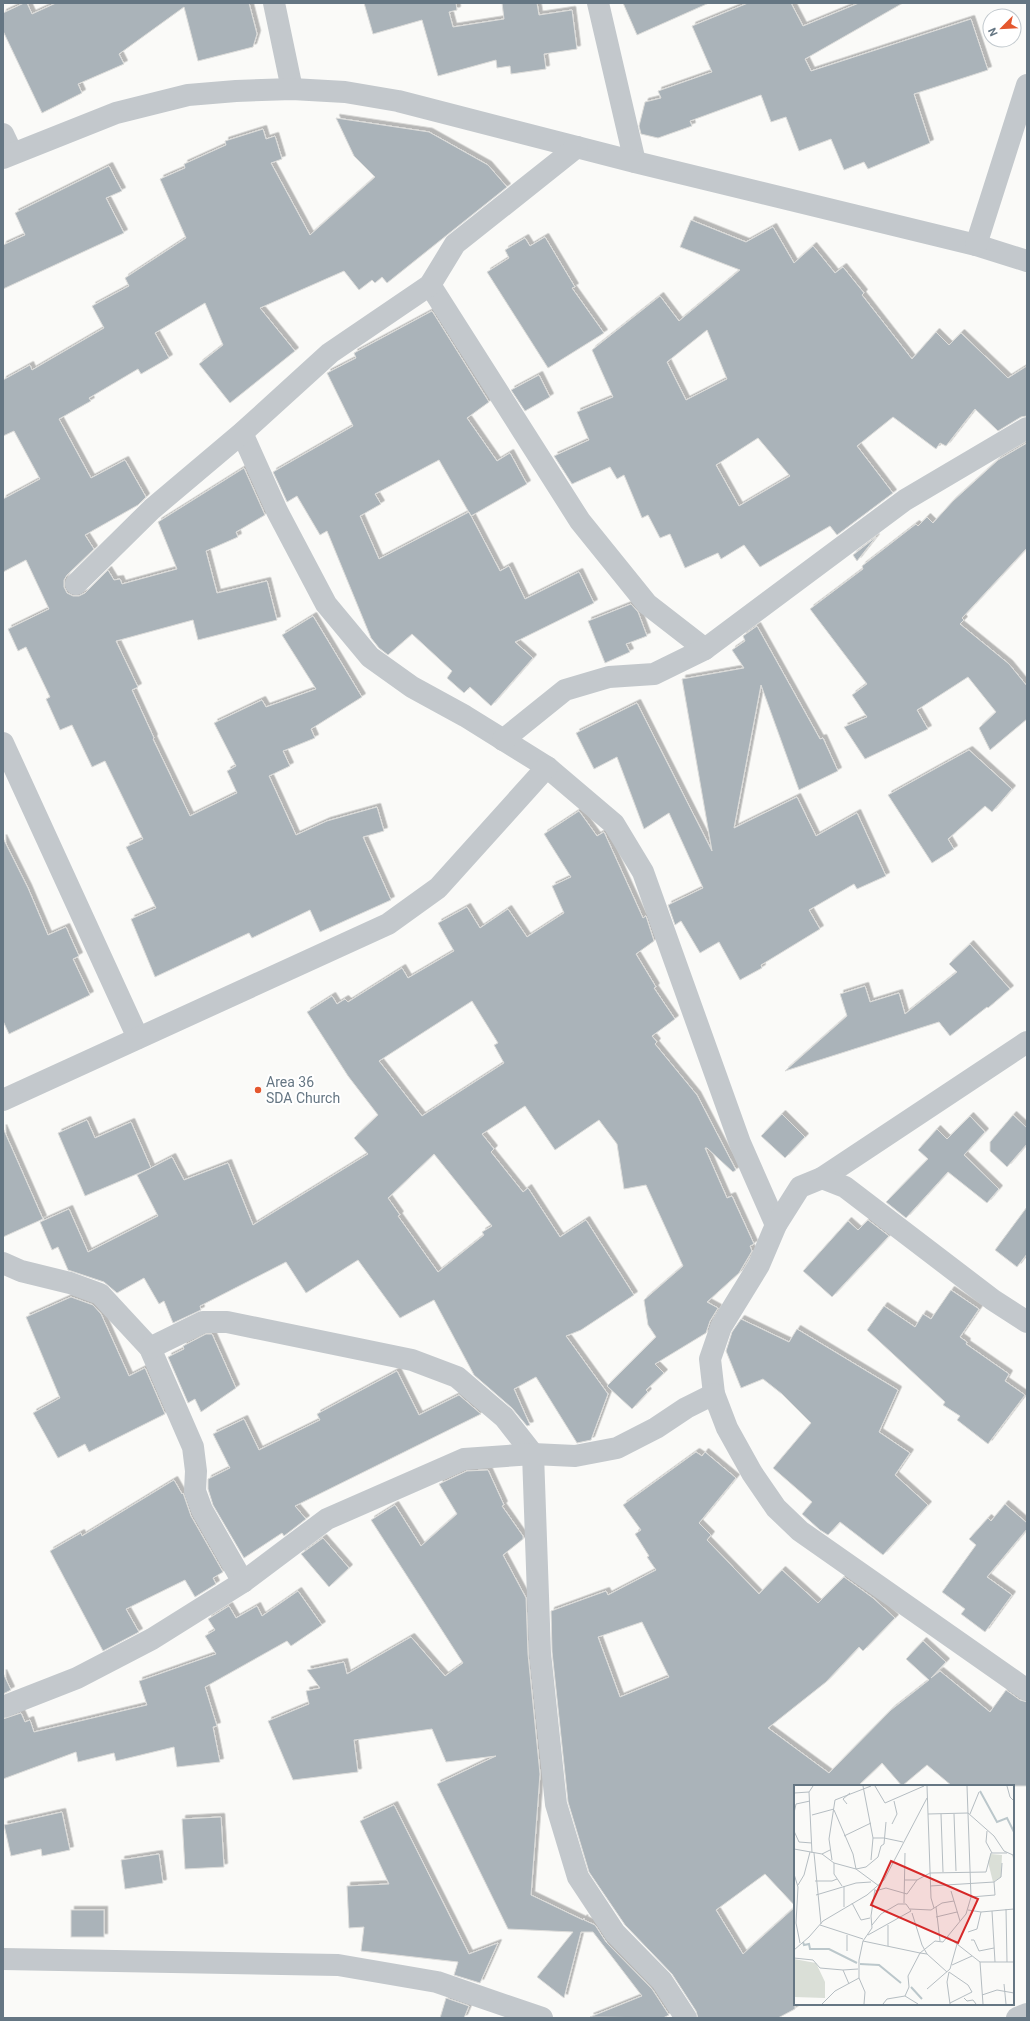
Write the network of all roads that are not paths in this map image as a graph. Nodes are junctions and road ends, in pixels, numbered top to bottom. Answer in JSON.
{"nodes":[{"id":1,"x":274,"y":3,"type":"edge"},
{"id":2,"x":598,"y":3,"type":"edge"},
{"id":3,"x":1027,"y":85,"type":"edge"},
{"id":4,"x":292,"y":89,"type":"junction"},
{"id":5,"x":3,"y":134,"type":"edge"},
{"id":6,"x":577,"y":146,"type":"junction"},
{"id":7,"x":8,"y":156,"type":"edge"},
{"id":8,"x":635,"y":162,"type":"junction"},
{"id":9,"x":976,"y":245,"type":"junction"},
{"id":10,"x":1027,"y":261,"type":"edge"},
{"id":11,"x":430,"y":285,"type":"junction"},
{"id":12,"x":1027,"y":428,"type":"edge"},
{"id":13,"x":242,"y":433,"type":"junction"},
{"id":14,"x":76,"y":584,"type":"dead end"},
{"id":15,"x":705,"y":649,"type":"junction"},
{"id":16,"x":503,"y":740,"type":"junction"},
{"id":17,"x":3,"y":743,"type":"edge"},
{"id":18,"x":547,"y":767,"type":"junction"},
{"id":19,"x":138,"y":1038,"type":"junction"},
{"id":20,"x":1027,"y":1042,"type":"edge"},
{"id":21,"x":3,"y":1100,"type":"edge"},
{"id":22,"x":822,"y":1178,"type":"junction"},
{"id":23,"x":776,"y":1225,"type":"junction"},
{"id":24,"x":3,"y":1263,"type":"edge"},
{"id":25,"x":1027,"y":1322,"type":"edge"},
{"id":26,"x":150,"y":1348,"type":"junction"},
{"id":27,"x":714,"y":1394,"type":"junction"},
{"id":28,"x":533,"y":1454,"type":"junction"},
{"id":29,"x":243,"y":1582,"type":"junction"},
{"id":30,"x":1027,"y":1690,"type":"edge"},
{"id":31,"x":3,"y":1707,"type":"edge"},
{"id":32,"x":3,"y":1959,"type":"edge"},
{"id":33,"x":1027,"y":2014,"type":"edge"},
{"id":34,"x":542,"y":2018,"type":"edge"},
{"id":35,"x":686,"y":2018,"type":"edge"},
{"id":36,"x":1016,"y":2018,"type":"edge"}],
"edges":[{"from":1,"to":4,"type":"street"},
{"from":2,"to":8,"type":"street"},
{"from":3,"to":9,"type":"street"},
{"from":4,"to":6,"type":"street"},
{"from":4,"to":7,"type":"street"},
{"from":5,"to":7,"type":"street"},
{"from":6,"to":8,"type":"street"},
{"from":6,"to":11,"type":"street"},
{"from":8,"to":9,"type":"street"},
{"from":9,"to":10,"type":"street"},
{"from":11,"to":13,"type":"street"},
{"from":11,"to":15,"type":"street"},
{"from":12,"to":15,"type":"street"},
{"from":13,"to":14,"type":"street"},
{"from":13,"to":16,"type":"street"},
{"from":15,"to":16,"type":"street"},
{"from":16,"to":18,"type":"street"},
{"from":17,"to":19,"type":"street"},
{"from":18,"to":19,"type":"street"},
{"from":18,"to":23,"type":"street"},
{"from":19,"to":21,"type":"street"},
{"from":20,"to":22,"type":"street"},
{"from":22,"to":23,"type":"street"},
{"from":22,"to":25,"type":"street"},
{"from":23,"to":27,"type":"street"},
{"from":24,"to":26,"type":"street"},
{"from":26,"to":28,"type":"street"},
{"from":26,"to":29,"type":"street"},
{"from":27,"to":28,"type":"street"},
{"from":27,"to":30,"type":"street"},
{"from":28,"to":29,"type":"street"},
{"from":28,"to":35,"type":"street"},
{"from":29,"to":31,"type":"street"},
{"from":32,"to":34,"type":"street"},
{"from":33,"to":36,"type":"street"}]}
